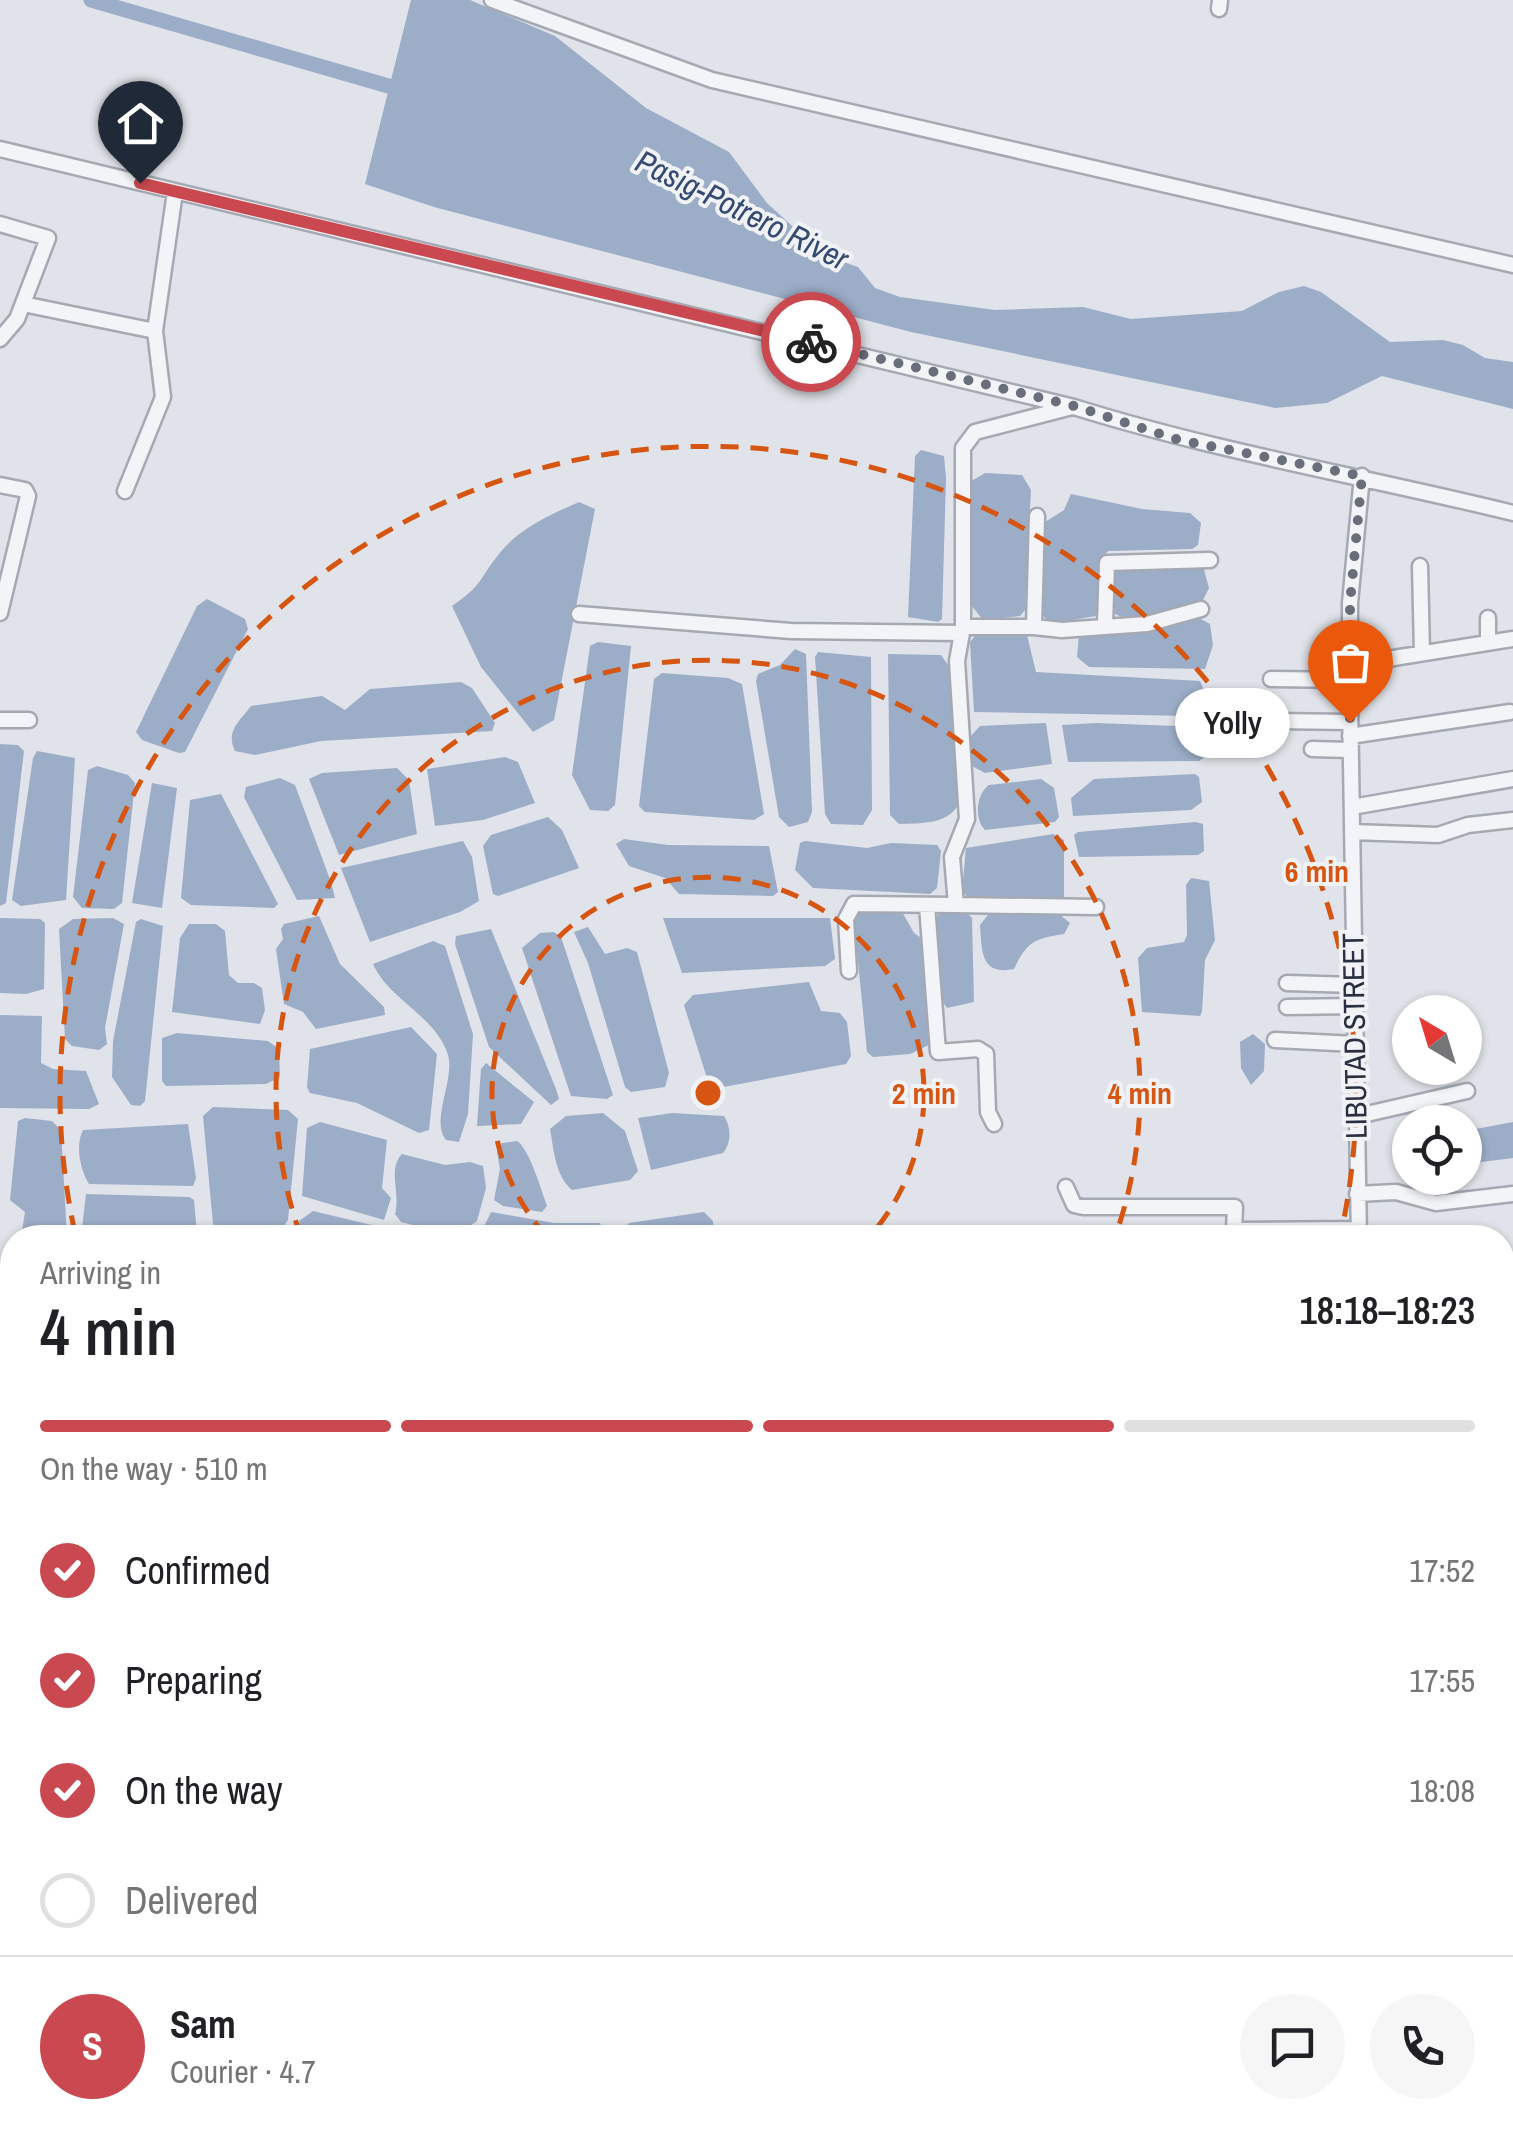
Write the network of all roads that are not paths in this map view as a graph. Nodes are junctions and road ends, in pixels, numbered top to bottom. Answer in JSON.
{"nodes":[{"id":1,"x":492,"y":0,"type":"edge"},
{"id":2,"x":0,"y":149,"type":"edge"},
{"id":3,"x":175,"y":192,"type":"junction"},
{"id":4,"x":0,"y":224,"type":"edge"},
{"id":5,"x":1513,"y":265,"type":"edge"},
{"id":6,"x":23,"y":304,"type":"junction"},
{"id":7,"x":154,"y":331,"type":"junction"},
{"id":8,"x":0,"y":339,"type":"edge"},
{"id":9,"x":1074,"y":406,"type":"junction"},
{"id":10,"x":1362,"y":476,"type":"junction"},
{"id":11,"x":0,"y":484,"type":"edge"},
{"id":12,"x":125,"y":491,"type":"dead end"},
{"id":13,"x":1513,"y":513,"type":"edge"},
{"id":14,"x":1037,"y":516,"type":"dead end"},
{"id":15,"x":1210,"y":560,"type":"dead end"},
{"id":16,"x":1420,"y":566,"type":"dead end"},
{"id":17,"x":1201,"y":610,"type":"dead end"},
{"id":18,"x":0,"y":614,"type":"edge"},
{"id":19,"x":579,"y":614,"type":"dead end"},
{"id":20,"x":1488,"y":618,"type":"dead end"},
{"id":21,"x":1104,"y":624,"type":"junction"},
{"id":22,"x":1034,"y":626,"type":"junction"},
{"id":23,"x":962,"y":630,"type":"junction"},
{"id":24,"x":1513,"y":639,"type":"edge"},
{"id":25,"x":1488,"y":643,"type":"junction"},
{"id":26,"x":1422,"y":653,"type":"junction"},
{"id":27,"x":1350,"y":673,"type":"junction"},
{"id":28,"x":1271,"y":678,"type":"dead end"},
{"id":29,"x":1510,"y":712,"type":"dead end"},
{"id":30,"x":0,"y":720,"type":"edge"},
{"id":31,"x":28,"y":720,"type":"dead end"},
{"id":32,"x":1274,"y":720,"type":"dead end"},
{"id":33,"x":1350,"y":736,"type":"junction"},
{"id":34,"x":1312,"y":749,"type":"dead end"},
{"id":35,"x":1513,"y":779,"type":"edge"},
{"id":36,"x":1352,"y":807,"type":"junction"},
{"id":37,"x":1513,"y":820,"type":"edge"},
{"id":38,"x":1352,"y":832,"type":"junction"},
{"id":39,"x":927,"y":905,"type":"junction"},
{"id":40,"x":956,"y":905,"type":"junction"},
{"id":41,"x":1096,"y":906,"type":"dead end"},
{"id":42,"x":849,"y":970,"type":"dead end"},
{"id":43,"x":1287,"y":983,"type":"dead end"},
{"id":44,"x":1354,"y":985,"type":"junction"},
{"id":45,"x":1287,"y":1006,"type":"dead end"},
{"id":46,"x":1355,"y":1006,"type":"junction"},
{"id":47,"x":1275,"y":1040,"type":"dead end"},
{"id":48,"x":1356,"y":1044,"type":"junction"},
{"id":49,"x":1467,"y":1091,"type":"dead end"},
{"id":50,"x":1358,"y":1116,"type":"junction"},
{"id":51,"x":994,"y":1124,"type":"dead end"},
{"id":52,"x":1066,"y":1186,"type":"dead end"},
{"id":53,"x":1357,"y":1194,"type":"junction"},
{"id":54,"x":1513,"y":1194,"type":"edge"},
{"id":55,"x":1230,"y":1225,"type":"edge"},
{"id":56,"x":1359,"y":1225,"type":"edge"}],
"edges":[{"from":1,"to":5,"type":"street"},
{"from":2,"to":3,"type":"street"},
{"from":3,"to":7,"type":"street"},
{"from":3,"to":9,"type":"street"},
{"from":4,"to":6,"type":"street"},
{"from":6,"to":7,"type":"street"},
{"from":6,"to":8,"type":"street"},
{"from":7,"to":12,"type":"street"},
{"from":9,"to":10,"type":"street"},
{"from":9,"to":23,"type":"street"},
{"from":10,"to":13,"type":"street"},
{"from":10,"to":27,"type":"street","name":"LIBUTAD STREET"},
{"from":11,"to":18,"type":"street"},
{"from":14,"to":22,"type":"street"},
{"from":15,"to":21,"type":"street"},
{"from":16,"to":26,"type":"street"},
{"from":17,"to":21,"type":"street"},
{"from":19,"to":23,"type":"street"},
{"from":20,"to":25,"type":"street"},
{"from":21,"to":22,"type":"street"},
{"from":22,"to":23,"type":"street"},
{"from":23,"to":40,"type":"street"},
{"from":24,"to":25,"type":"street"},
{"from":25,"to":26,"type":"street"},
{"from":26,"to":27,"type":"street"},
{"from":27,"to":28,"type":"street"},
{"from":27,"to":33,"type":"street","name":"LIBUTAD STREET"},
{"from":29,"to":33,"type":"street"},
{"from":30,"to":31,"type":"street"},
{"from":32,"to":33,"type":"street"},
{"from":33,"to":34,"type":"street"},
{"from":33,"to":36,"type":"street","name":"LIBUTAD STREET"},
{"from":35,"to":36,"type":"street"},
{"from":36,"to":38,"type":"street","name":"LIBUTAD STREET"},
{"from":37,"to":38,"type":"street"},
{"from":38,"to":44,"type":"street","name":"LIBUTAD STREET"},
{"from":39,"to":40,"type":"street"},
{"from":39,"to":42,"type":"street"},
{"from":39,"to":51,"type":"street"},
{"from":40,"to":41,"type":"street"},
{"from":43,"to":44,"type":"street"},
{"from":44,"to":46,"type":"street","name":"LIBUTAD STREET"},
{"from":45,"to":46,"type":"street"},
{"from":46,"to":48,"type":"street","name":"LIBUTAD STREET"},
{"from":47,"to":48,"type":"street"},
{"from":48,"to":50,"type":"street","name":"LIBUTAD STREET"},
{"from":49,"to":50,"type":"street"},
{"from":50,"to":53,"type":"street","name":"LIBUTAD STREET"},
{"from":52,"to":55,"type":"street"},
{"from":53,"to":54,"type":"street"},
{"from":53,"to":56,"type":"street","name":"LIBUTAD STREET"}]}
